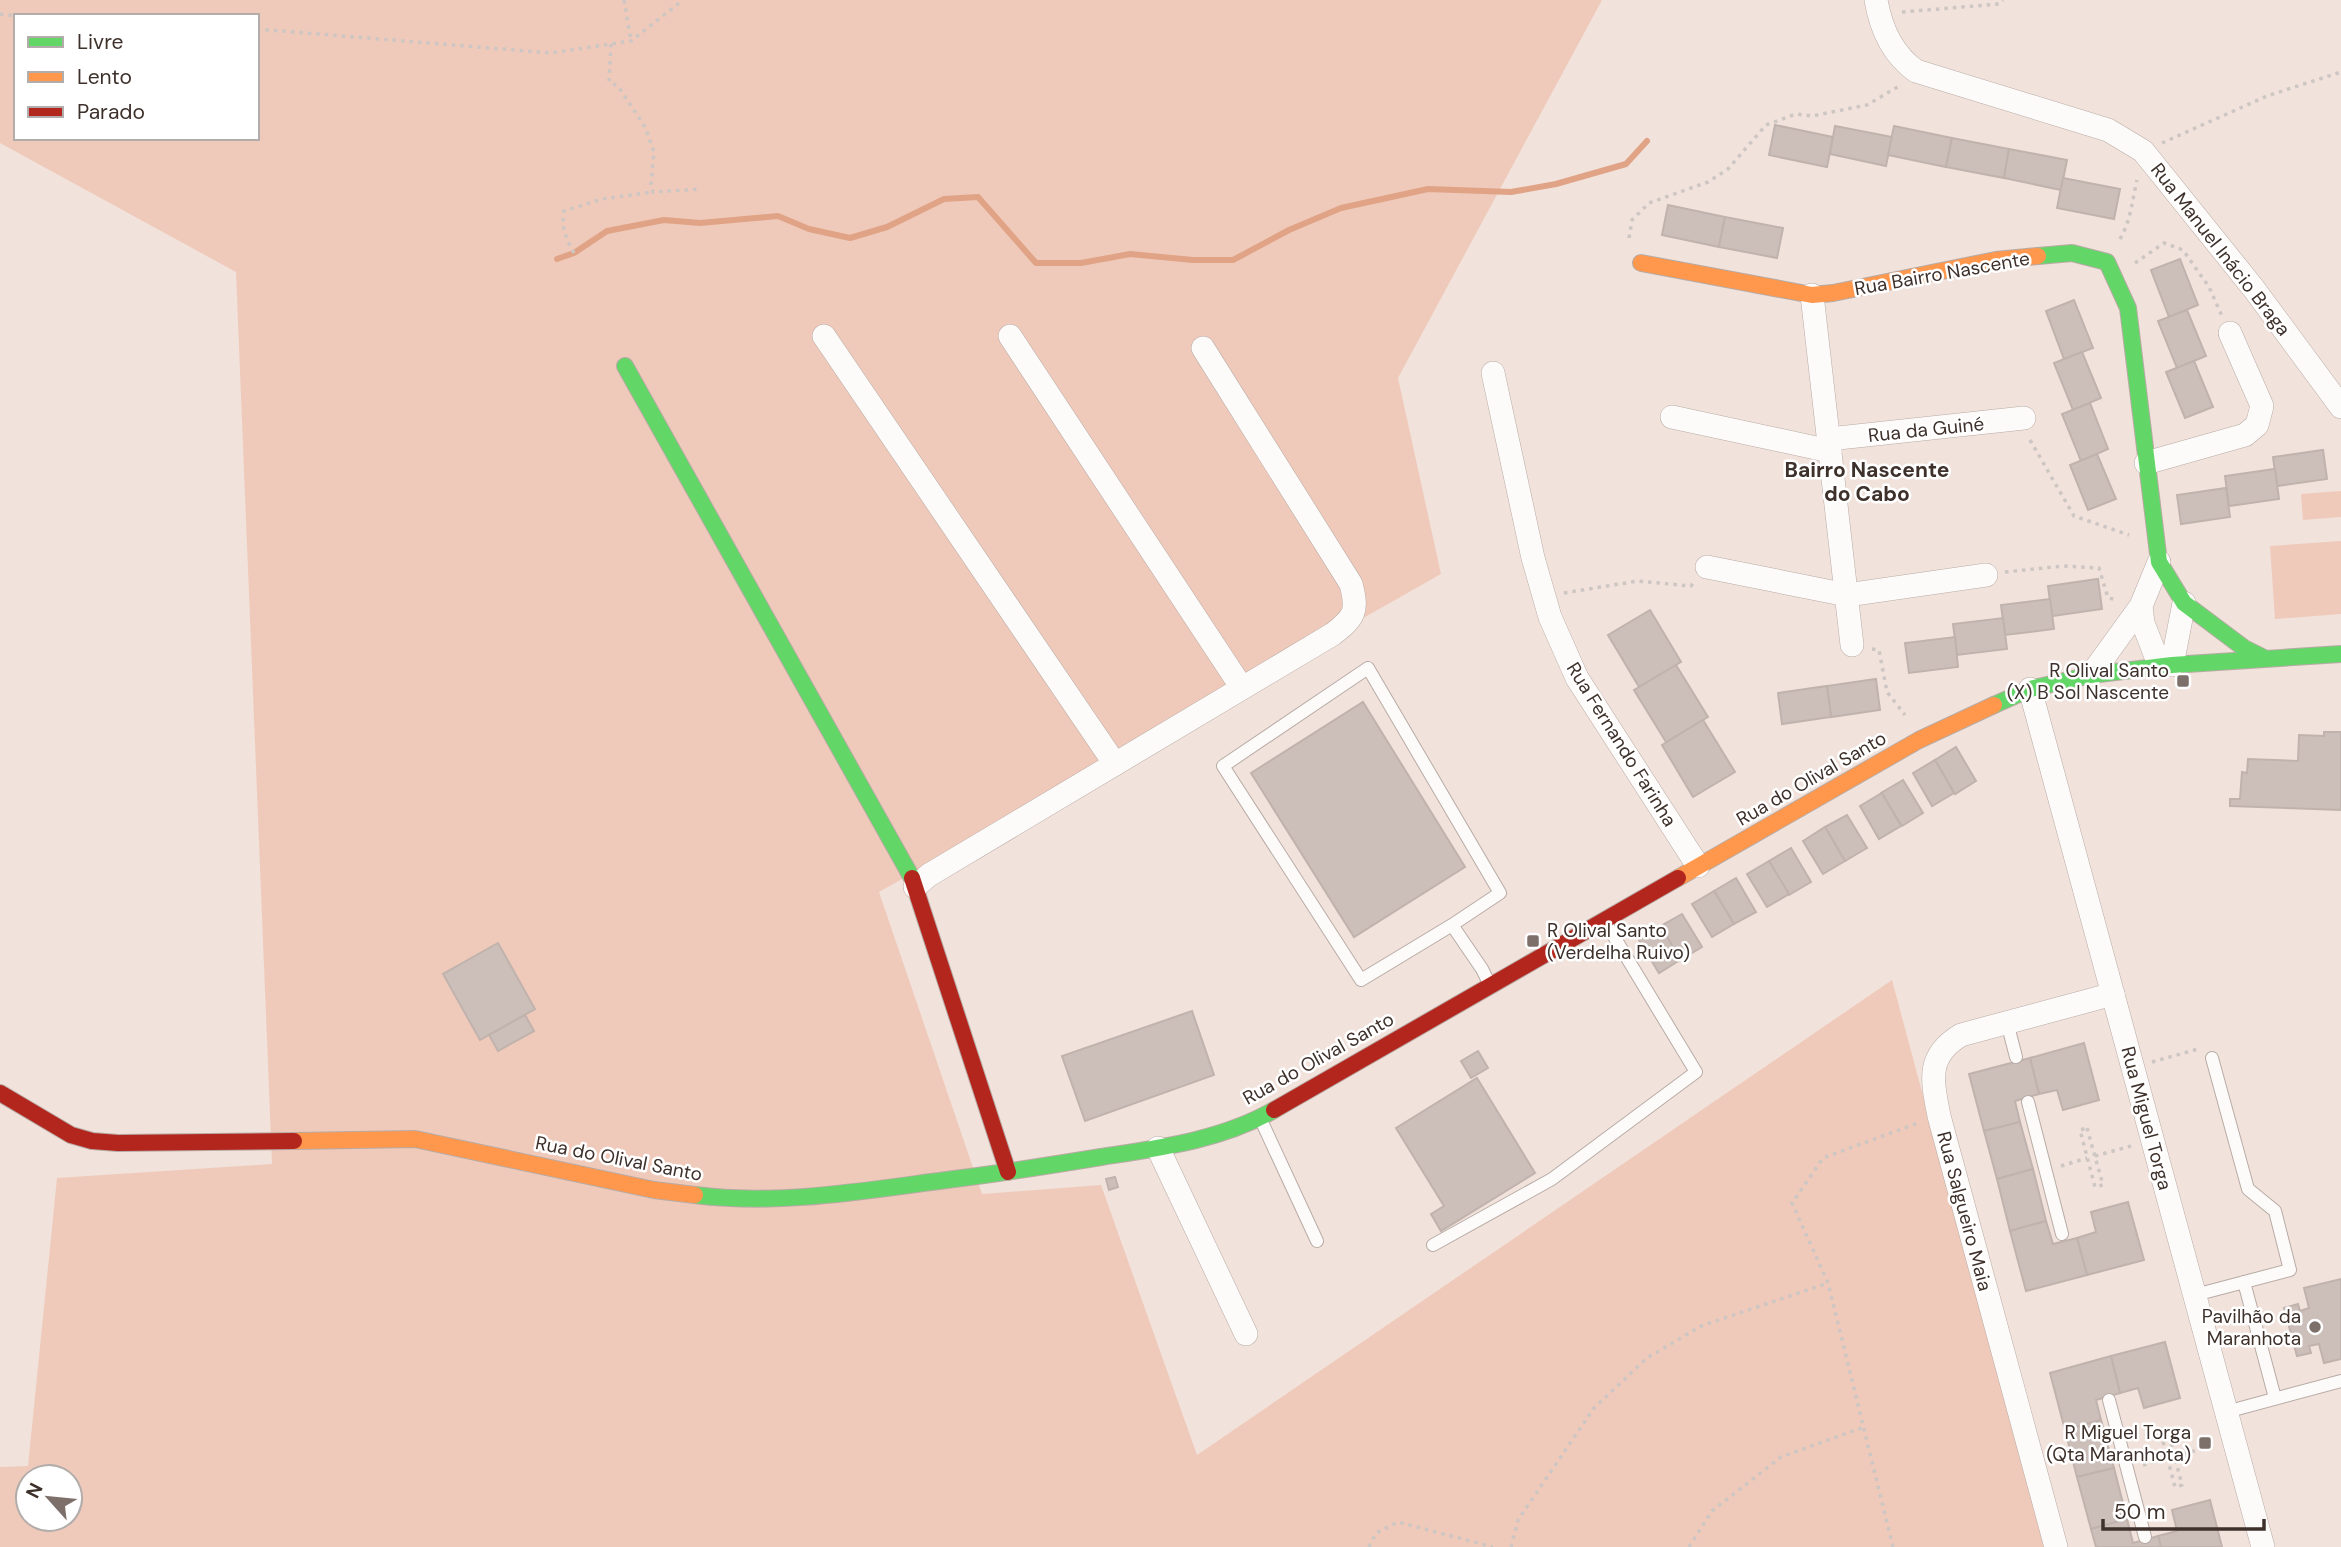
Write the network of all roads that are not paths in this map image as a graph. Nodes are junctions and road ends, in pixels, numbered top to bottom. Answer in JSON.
{"nodes":[{"id":1,"x":1877,"y":7,"type":"edge"},
{"id":2,"x":1641,"y":263,"type":"road end"},
{"id":3,"x":1812,"y":295,"type":"junction"},
{"id":4,"x":2230,"y":333,"type":"road end"},
{"id":5,"x":824,"y":336,"type":"dead end"},
{"id":6,"x":1010,"y":336,"type":"dead end"},
{"id":7,"x":1203,"y":348,"type":"dead end"},
{"id":8,"x":625,"y":366,"type":"dead end"},
{"id":9,"x":1493,"y":373,"type":"dead end"},
{"id":10,"x":2339,"y":401,"type":"edge"},
{"id":11,"x":1672,"y":417,"type":"dead end"},
{"id":12,"x":2024,"y":418,"type":"road end"},
{"id":13,"x":1829,"y":445,"type":"junction"},
{"id":14,"x":2146,"y":463,"type":"junction"},
{"id":15,"x":2159,"y":562,"type":"junction"},
{"id":16,"x":1707,"y":567,"type":"road end"},
{"id":17,"x":1986,"y":575,"type":"road end"},
{"id":18,"x":1847,"y":595,"type":"junction"},
{"id":19,"x":2185,"y":603,"type":"junction"},
{"id":20,"x":2141,"y":606,"type":"junction"},
{"id":21,"x":1852,"y":645,"type":"road end"},
{"id":22,"x":2341,"y":654,"type":"edge"},
{"id":23,"x":2264,"y":658,"type":"junction"},
{"id":24,"x":2166,"y":666,"type":"junction"},
{"id":25,"x":2091,"y":675,"type":"junction"},
{"id":26,"x":1242,"y":688,"type":"junction"},
{"id":27,"x":2030,"y":689,"type":"junction"},
{"id":28,"x":1115,"y":764,"type":"junction"},
{"id":29,"x":1698,"y":866,"type":"junction"},
{"id":30,"x":915,"y":887,"type":"junction"},
{"id":31,"x":1604,"y":920,"type":"junction"},
{"id":32,"x":1452,"y":926,"type":"junction"},
{"id":33,"x":1490,"y":985,"type":"junction"},
{"id":34,"x":2113,"y":994,"type":"junction"},
{"id":35,"x":2007,"y":1022,"type":"junction"},
{"id":36,"x":2016,"y":1057,"type":"dead end"},
{"id":37,"x":2212,"y":1058,"type":"road end"},
{"id":38,"x":0,"y":1093,"type":"edge"},
{"id":39,"x":2028,"y":1102,"type":"dead end"},
{"id":40,"x":1260,"y":1118,"type":"junction"},
{"id":41,"x":1158,"y":1148,"type":"junction"},
{"id":42,"x":1008,"y":1172,"type":"junction"},
{"id":43,"x":2062,"y":1234,"type":"dead end"},
{"id":44,"x":1317,"y":1241,"type":"dead end"},
{"id":45,"x":1433,"y":1245,"type":"dead end"},
{"id":46,"x":2244,"y":1282,"type":"junction"},
{"id":47,"x":2195,"y":1295,"type":"junction"},
{"id":48,"x":1246,"y":1334,"type":"dead end"},
{"id":49,"x":2341,"y":1381,"type":"edge"},
{"id":50,"x":2275,"y":1398,"type":"junction"},
{"id":51,"x":2109,"y":1400,"type":"dead end"},
{"id":52,"x":2226,"y":1412,"type":"junction"},
{"id":53,"x":2145,"y":1537,"type":"dead end"},
{"id":54,"x":2056,"y":1547,"type":"edge"},
{"id":55,"x":2263,"y":1547,"type":"edge"}],
"edges":[{"from":1,"to":10,"type":"street","name":"Rua Manuel Inácio Braga"},
{"from":2,"to":3,"type":"street","name":"Rua Bairro Nascente"},
{"from":3,"to":13,"type":"street"},
{"from":3,"to":14,"type":"street","name":"Rua Bairro Nascente"},
{"from":4,"to":14,"type":"street"},
{"from":5,"to":28,"type":"street"},
{"from":6,"to":26,"type":"street"},
{"from":7,"to":26,"type":"street"},
{"from":8,"to":30,"type":"street"},
{"from":9,"to":29,"type":"street","name":"Rua Fernando Farinha"},
{"from":11,"to":13,"type":"street","name":"Rua da Guiné"},
{"from":12,"to":13,"type":"street","name":"Rua da Guiné"},
{"from":13,"to":18,"type":"street"},
{"from":14,"to":15,"type":"street"},
{"from":15,"to":19,"type":"street"},
{"from":15,"to":20,"type":"street"},
{"from":16,"to":18,"type":"street"},
{"from":17,"to":18,"type":"street"},
{"from":18,"to":21,"type":"street"},
{"from":19,"to":23,"type":"street"},
{"from":19,"to":24,"type":"street"},
{"from":20,"to":24,"type":"street"},
{"from":20,"to":25,"type":"street"},
{"from":22,"to":23,"type":"street","name":"Rua do Olival Santo"},
{"from":23,"to":24,"type":"street","name":"Rua do Olival Santo"},
{"from":24,"to":25,"type":"street","name":"Rua do Olival Santo"},
{"from":25,"to":27,"type":"street","name":"Rua do Olival Santo"},
{"from":26,"to":28,"type":"street"},
{"from":27,"to":29,"type":"street","name":"Rua do Olival Santo"},
{"from":27,"to":34,"type":"street","name":"Rua Miguel Torga"},
{"from":28,"to":30,"type":"street"},
{"from":29,"to":31,"type":"street","name":"Rua do Olival Santo"},
{"from":30,"to":42,"type":"street"},
{"from":31,"to":33,"type":"street","name":"Rua do Olival Santo"},
{"from":31,"to":45,"type":"lane"},
{"from":32,"to":32,"type":"lane"},
{"from":32,"to":33,"type":"lane"},
{"from":33,"to":40,"type":"street","name":"Rua do Olival Santo"},
{"from":34,"to":35,"type":"street","name":"Rua Salgueiro Maia"},
{"from":34,"to":47,"type":"street","name":"Rua Miguel Torga"},
{"from":35,"to":36,"type":"lane"},
{"from":35,"to":54,"type":"street","name":"Rua Salgueiro Maia"},
{"from":37,"to":46,"type":"lane"},
{"from":38,"to":42,"type":"street","name":"Rua do Olival Santo"},
{"from":39,"to":43,"type":"lane"},
{"from":40,"to":41,"type":"street","name":"Rua do Olival Santo"},
{"from":40,"to":44,"type":"lane"},
{"from":41,"to":42,"type":"street","name":"Rua do Olival Santo"},
{"from":41,"to":48,"type":"street"},
{"from":46,"to":47,"type":"lane"},
{"from":46,"to":50,"type":"lane"},
{"from":47,"to":52,"type":"street","name":"Rua Miguel Torga"},
{"from":49,"to":50,"type":"lane"},
{"from":50,"to":52,"type":"lane"},
{"from":51,"to":53,"type":"lane"},
{"from":52,"to":55,"type":"street","name":"Rua Miguel Torga"}]}
